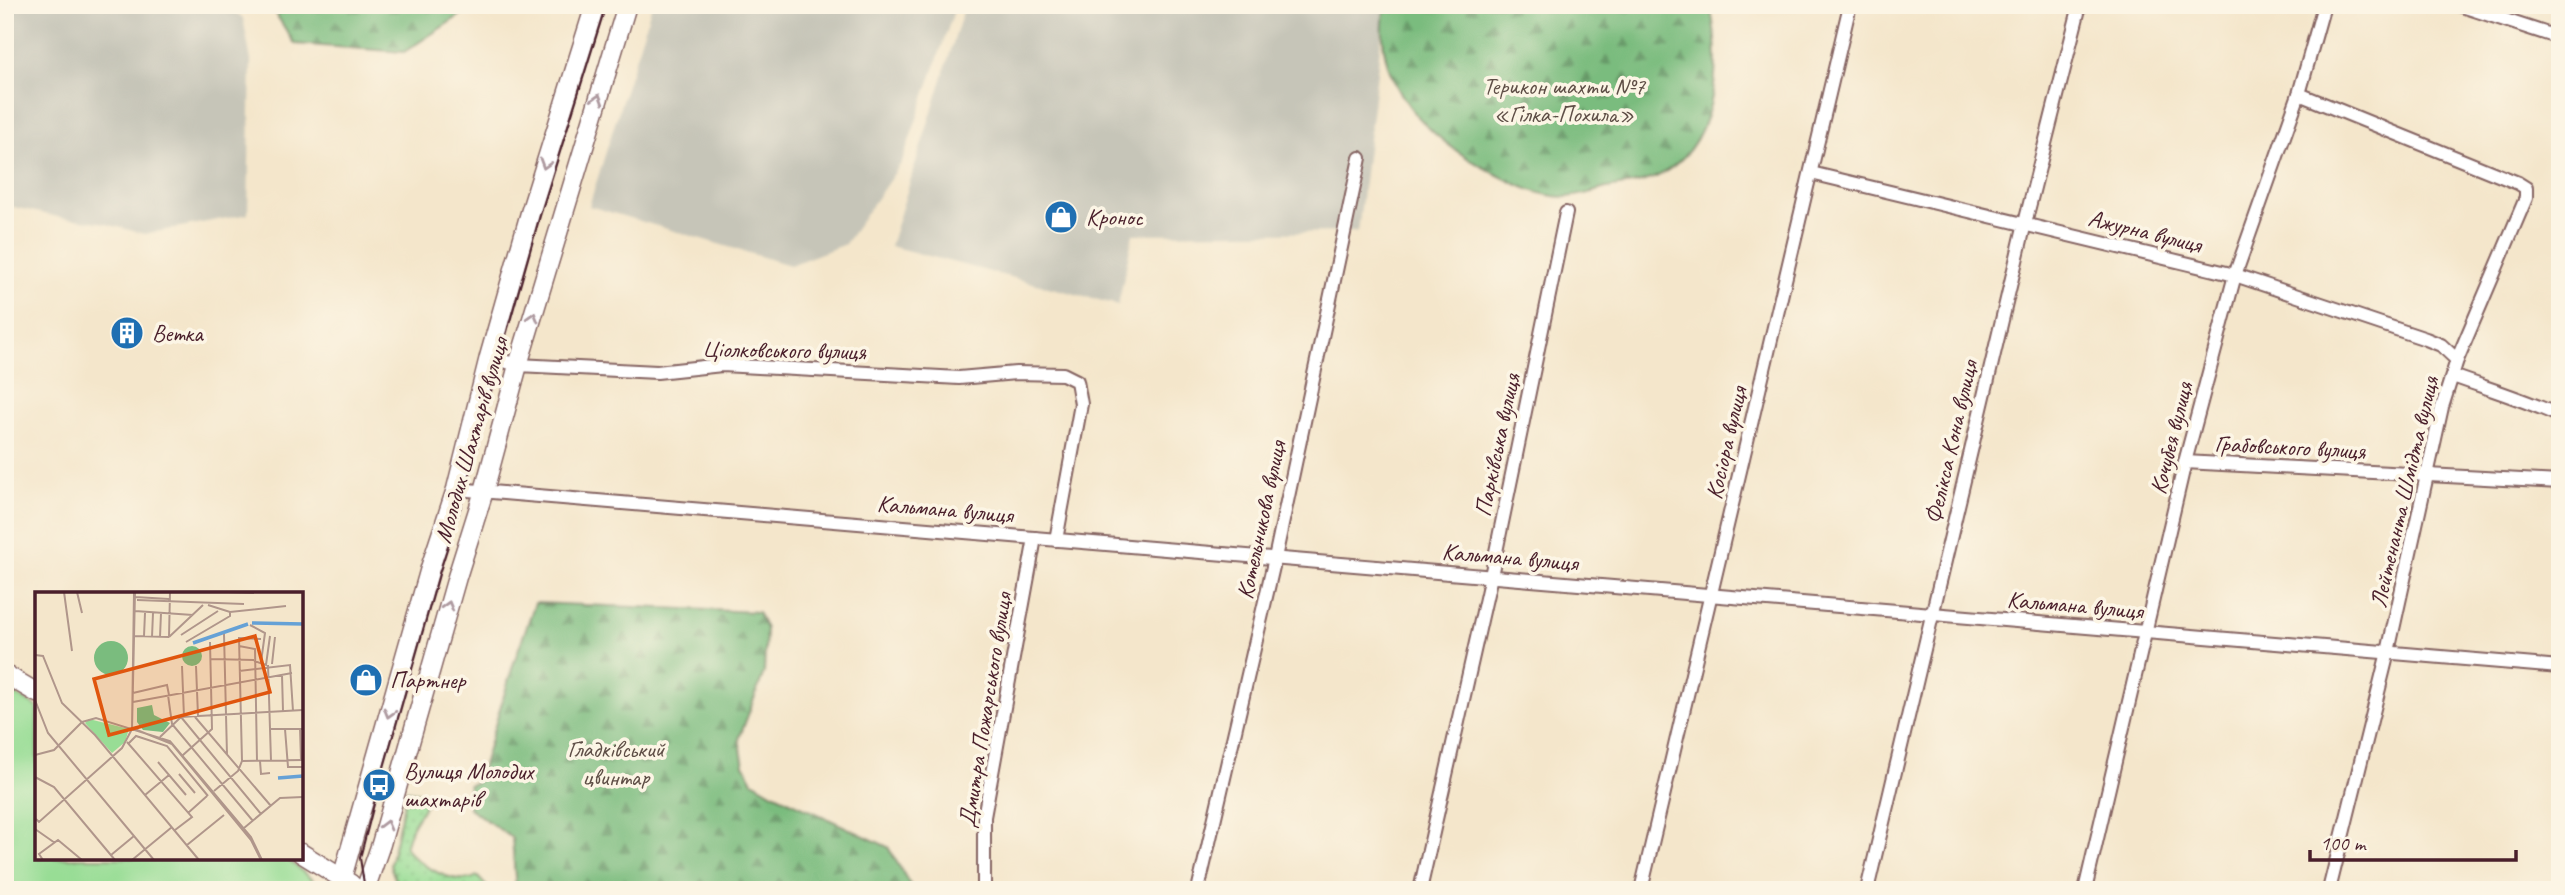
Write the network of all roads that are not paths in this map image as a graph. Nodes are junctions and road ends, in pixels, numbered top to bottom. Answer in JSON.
{"nodes":[{"id":1,"x":594,"y":5,"type":"edge"},
{"id":2,"x":627,"y":5,"type":"edge"},
{"id":3,"x":1850,"y":5,"type":"edge"},
{"id":4,"x":2080,"y":5,"type":"edge"},
{"id":5,"x":2324,"y":5,"type":"edge"},
{"id":6,"x":2459,"y":5,"type":"edge"},
{"id":7,"x":2560,"y":38,"type":"edge"},
{"id":8,"x":2299,"y":94,"type":"junction"},
{"id":9,"x":1360,"y":158,"type":"dead end"},
{"id":10,"x":1811,"y":173,"type":"junction"},
{"id":11,"x":1566,"y":213,"type":"dead end"},
{"id":12,"x":2025,"y":223,"type":"junction"},
{"id":13,"x":2235,"y":275,"type":"junction"},
{"id":14,"x":489,"y":357,"type":"junction"},
{"id":15,"x":2457,"y":360,"type":"junction"},
{"id":16,"x":518,"y":365,"type":"junction"},
{"id":17,"x":2453,"y":376,"type":"junction"},
{"id":18,"x":2560,"y":416,"type":"edge"},
{"id":19,"x":2185,"y":462,"type":"junction"},
{"id":20,"x":2426,"y":475,"type":"junction"},
{"id":21,"x":2560,"y":482,"type":"edge"},
{"id":22,"x":456,"y":489,"type":"junction"},
{"id":23,"x":484,"y":491,"type":"junction"},
{"id":24,"x":1035,"y":538,"type":"junction"},
{"id":25,"x":1056,"y":540,"type":"junction"},
{"id":26,"x":1275,"y":558,"type":"junction"},
{"id":27,"x":1491,"y":576,"type":"junction"},
{"id":28,"x":1711,"y":595,"type":"junction"},
{"id":29,"x":1932,"y":614,"type":"junction"},
{"id":30,"x":2146,"y":632,"type":"junction"},
{"id":31,"x":2388,"y":652,"type":"junction"},
{"id":32,"x":2560,"y":667,"type":"edge"},
{"id":33,"x":5,"y":674,"type":"edge"},
{"id":34,"x":35,"y":692,"type":"edge"},
{"id":35,"x":303,"y":854,"type":"edge"},
{"id":36,"x":342,"y":878,"type":"junction"},
{"id":37,"x":363,"y":890,"type":"edge"},
{"id":38,"x":984,"y":890,"type":"edge"},
{"id":39,"x":1198,"y":890,"type":"edge"},
{"id":40,"x":1420,"y":890,"type":"edge"},
{"id":41,"x":1641,"y":890,"type":"edge"},
{"id":42,"x":1867,"y":890,"type":"edge"},
{"id":43,"x":2085,"y":890,"type":"edge"},
{"id":44,"x":2329,"y":890,"type":"edge"}],
"edges":[{"from":1,"to":14,"type":"main road","name":"Молодих Шахтарів вулиця","one_way":true},
{"from":16,"to":2,"type":"main road","name":"Молодих Шахтарів вулиця","one_way":true},
{"from":3,"to":10,"type":"street","name":"Косіора вулиця"},
{"from":4,"to":12,"type":"street","name":"Фелікса Кона вулиця"},
{"from":5,"to":8,"type":"street","name":"Кочубея вулиця"},
{"from":6,"to":7,"type":"street"},
{"from":8,"to":13,"type":"street","name":"Кочубея вулиця"},
{"from":8,"to":15,"type":"street","name":"Лейтенанта Шмідта вулиця"},
{"from":9,"to":26,"type":"street","name":"Котельникова вулиця"},
{"from":10,"to":12,"type":"street","name":"Ажурна вулиця"},
{"from":10,"to":28,"type":"street","name":"Косіора вулиця"},
{"from":11,"to":27,"type":"street","name":"Парківська вулиця"},
{"from":12,"to":13,"type":"street","name":"Ажурна вулиця"},
{"from":12,"to":29,"type":"street","name":"Фелікса Кона вулиця"},
{"from":13,"to":15,"type":"street","name":"Ажурна вулиця"},
{"from":13,"to":19,"type":"street","name":"Кочубея вулиця"},
{"from":14,"to":16,"type":"street","name":"Ціолковського вулиця"},
{"from":14,"to":22,"type":"main road","name":"Молодих Шахтарів вулиця"},
{"from":15,"to":17,"type":"street","name":"Лейтенанта Шмідта вулиця"},
{"from":16,"to":23,"type":"main road","name":"Молодих Шахтарів вулиця"},
{"from":16,"to":25,"type":"street","name":"Ціолковського вулиця"},
{"from":17,"to":18,"type":"street"},
{"from":17,"to":20,"type":"street","name":"Лейтенанта Шмідта вулиця"},
{"from":19,"to":20,"type":"street","name":"Грабовського вулиця"},
{"from":19,"to":30,"type":"street","name":"Кочубея вулиця"},
{"from":20,"to":21,"type":"street","name":"Грабовського вулиця"},
{"from":20,"to":31,"type":"street","name":"Лейтенанта Шмідта вулиця"},
{"from":22,"to":23,"type":"street","name":"Кальмана вулиця"},
{"from":22,"to":36,"type":"main road","name":"Молодих Шахтарів вулиця","one_way":true},
{"from":23,"to":24,"type":"street","name":"Кальмана вулиця"},
{"from":37,"to":23,"type":"main road","name":"Молодих Шахтарів вулиця","one_way":true},
{"from":24,"to":25,"type":"street","name":"Кальмана вулиця"},
{"from":24,"to":38,"type":"street","name":"Дмитра Пожарського вулиця"},
{"from":25,"to":26,"type":"street","name":"Кальмана вулиця"},
{"from":26,"to":27,"type":"street","name":"Кальмана вулиця"},
{"from":26,"to":39,"type":"street","name":"Котельникова вулиця"},
{"from":27,"to":28,"type":"street","name":"Кальмана вулиця"},
{"from":27,"to":40,"type":"street","name":"Парківська вулиця"},
{"from":28,"to":29,"type":"street","name":"Кальмана вулиця"},
{"from":28,"to":41,"type":"street","name":"Косіора вулиця"},
{"from":29,"to":30,"type":"street","name":"Кальмана вулиця"},
{"from":29,"to":42,"type":"street","name":"Фелікса Кона вулиця"},
{"from":30,"to":31,"type":"street","name":"Кальмана вулиця"},
{"from":30,"to":43,"type":"street","name":"Кочубея вулиця"},
{"from":31,"to":32,"type":"street","name":"Кальмана вулиця"},
{"from":31,"to":44,"type":"street","name":"Лейтенанта Шмідта вулиця"},
{"from":33,"to":34,"type":"main road"},
{"from":35,"to":36,"type":"main road"},
{"from":36,"to":37,"type":"main road"}]}
